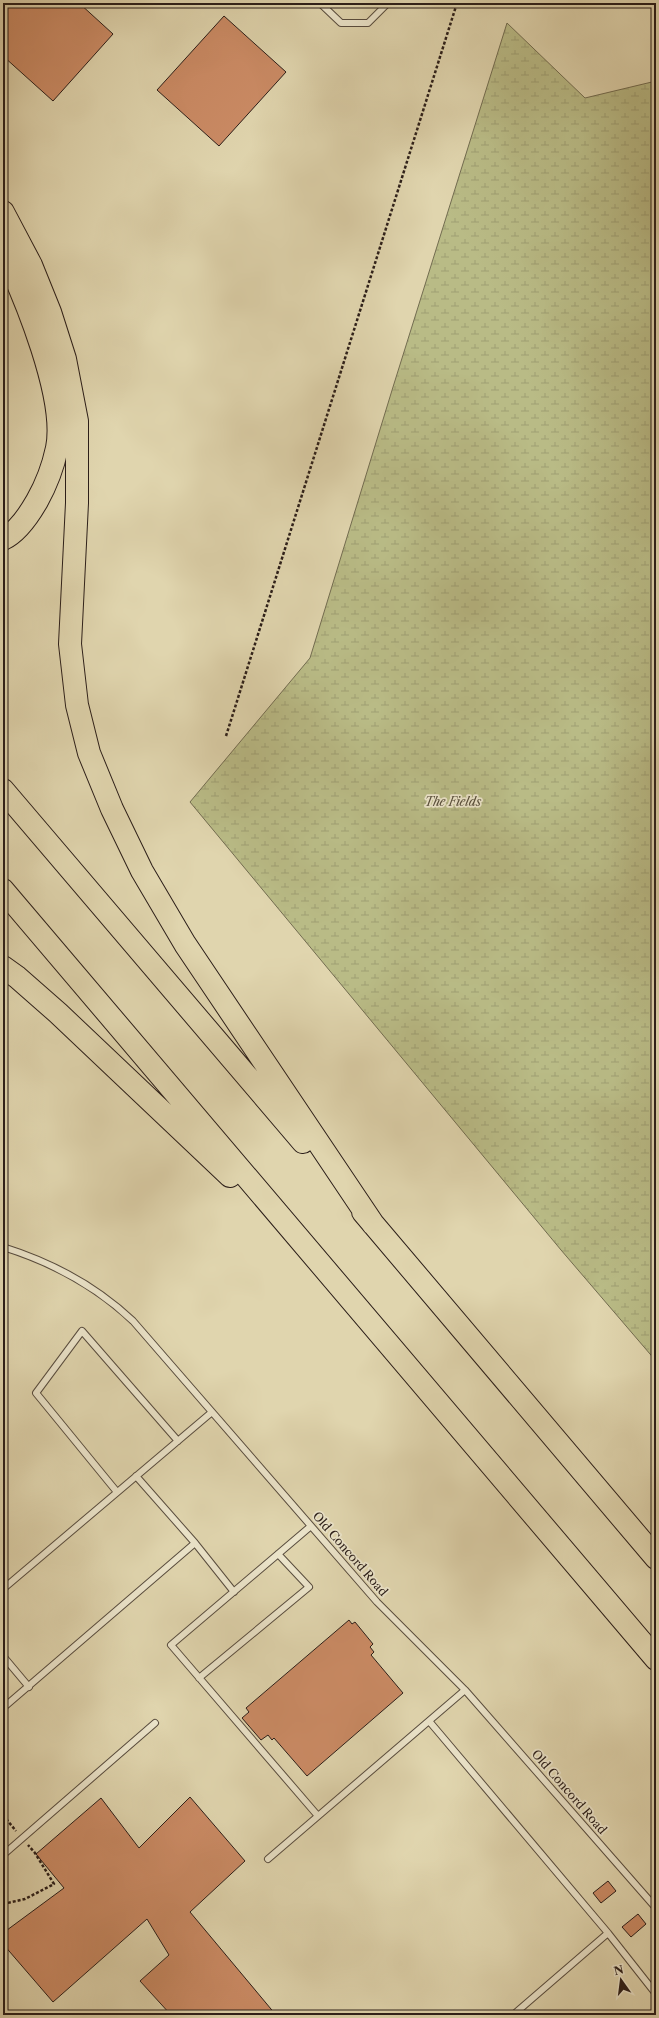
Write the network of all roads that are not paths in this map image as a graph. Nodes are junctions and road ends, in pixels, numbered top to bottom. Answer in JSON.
{"nodes":[{"id":1,"x":320,"y":3,"type":"edge"},
{"id":2,"x":388,"y":3,"type":"edge"},
{"id":3,"x":3,"y":212,"type":"edge"},
{"id":4,"x":3,"y":251,"type":"edge"},
{"id":5,"x":3,"y":540,"type":"edge"},
{"id":6,"x":3,"y":790,"type":"edge"},
{"id":7,"x":3,"y":890,"type":"edge"},
{"id":8,"x":3,"y":967,"type":"edge"},
{"id":9,"x":373,"y":1224,"type":"junction"},
{"id":10,"x":3,"y":1247,"type":"edge"},
{"id":11,"x":310,"y":1251,"type":"junction"},
{"id":12,"x":212,"y":1412,"type":"junction"},
{"id":13,"x":178,"y":1441,"type":"junction"},
{"id":14,"x":136,"y":1476,"type":"junction"},
{"id":15,"x":117,"y":1492,"type":"junction"},
{"id":16,"x":311,"y":1526,"type":"junction"},
{"id":17,"x":195,"y":1544,"type":"junction"},
{"id":18,"x":278,"y":1554,"type":"junction"},
{"id":19,"x":656,"y":1558,"type":"edge"},
{"id":20,"x":3,"y":1590,"type":"edge"},
{"id":21,"x":234,"y":1592,"type":"junction"},
{"id":22,"x":3,"y":1656,"type":"edge"},
{"id":23,"x":656,"y":1659,"type":"edge"},
{"id":24,"x":199,"y":1678,"type":"junction"},
{"id":25,"x":29,"y":1686,"type":"junction"},
{"id":26,"x":465,"y":1690,"type":"junction"},
{"id":27,"x":3,"y":1708,"type":"edge"},
{"id":28,"x":429,"y":1721,"type":"junction"},
{"id":29,"x":155,"y":1723,"type":"dead end"},
{"id":30,"x":318,"y":1816,"type":"junction"},
{"id":31,"x":3,"y":1855,"type":"edge"},
{"id":32,"x":268,"y":1859,"type":"dead end"},
{"id":33,"x":656,"y":1908,"type":"edge"},
{"id":34,"x":608,"y":1933,"type":"junction"},
{"id":35,"x":656,"y":1994,"type":"edge"},
{"id":36,"x":513,"y":2015,"type":"edge"}],
"edges":[{"from":1,"to":2,"type":"lane"},
{"from":3,"to":9,"type":"highway"},
{"from":4,"to":5,"type":"highway"},
{"from":6,"to":9,"type":"highway"},
{"from":7,"to":11,"type":"highway"},
{"from":8,"to":11,"type":"highway"},
{"from":9,"to":19,"type":"highway"},
{"from":10,"to":12,"type":"lane","name":"Old Concord Road"},
{"from":11,"to":23,"type":"highway"},
{"from":12,"to":13,"type":"lane"},
{"from":12,"to":16,"type":"lane","name":"Old Concord Road"},
{"from":13,"to":14,"type":"lane"},
{"from":13,"to":15,"type":"lane"},
{"from":14,"to":15,"type":"lane"},
{"from":14,"to":17,"type":"lane"},
{"from":15,"to":20,"type":"lane"},
{"from":16,"to":18,"type":"lane"},
{"from":16,"to":26,"type":"lane","name":"Old Concord Road"},
{"from":17,"to":21,"type":"lane"},
{"from":17,"to":25,"type":"lane"},
{"from":18,"to":21,"type":"lane"},
{"from":18,"to":24,"type":"lane"},
{"from":21,"to":24,"type":"lane"},
{"from":22,"to":25,"type":"lane"},
{"from":24,"to":30,"type":"lane"},
{"from":25,"to":27,"type":"lane"},
{"from":26,"to":28,"type":"lane"},
{"from":26,"to":33,"type":"lane","name":"Old Concord Road"},
{"from":28,"to":30,"type":"lane"},
{"from":28,"to":34,"type":"lane"},
{"from":29,"to":31,"type":"lane"},
{"from":30,"to":32,"type":"lane"},
{"from":34,"to":35,"type":"lane"},
{"from":34,"to":36,"type":"lane"}]}
